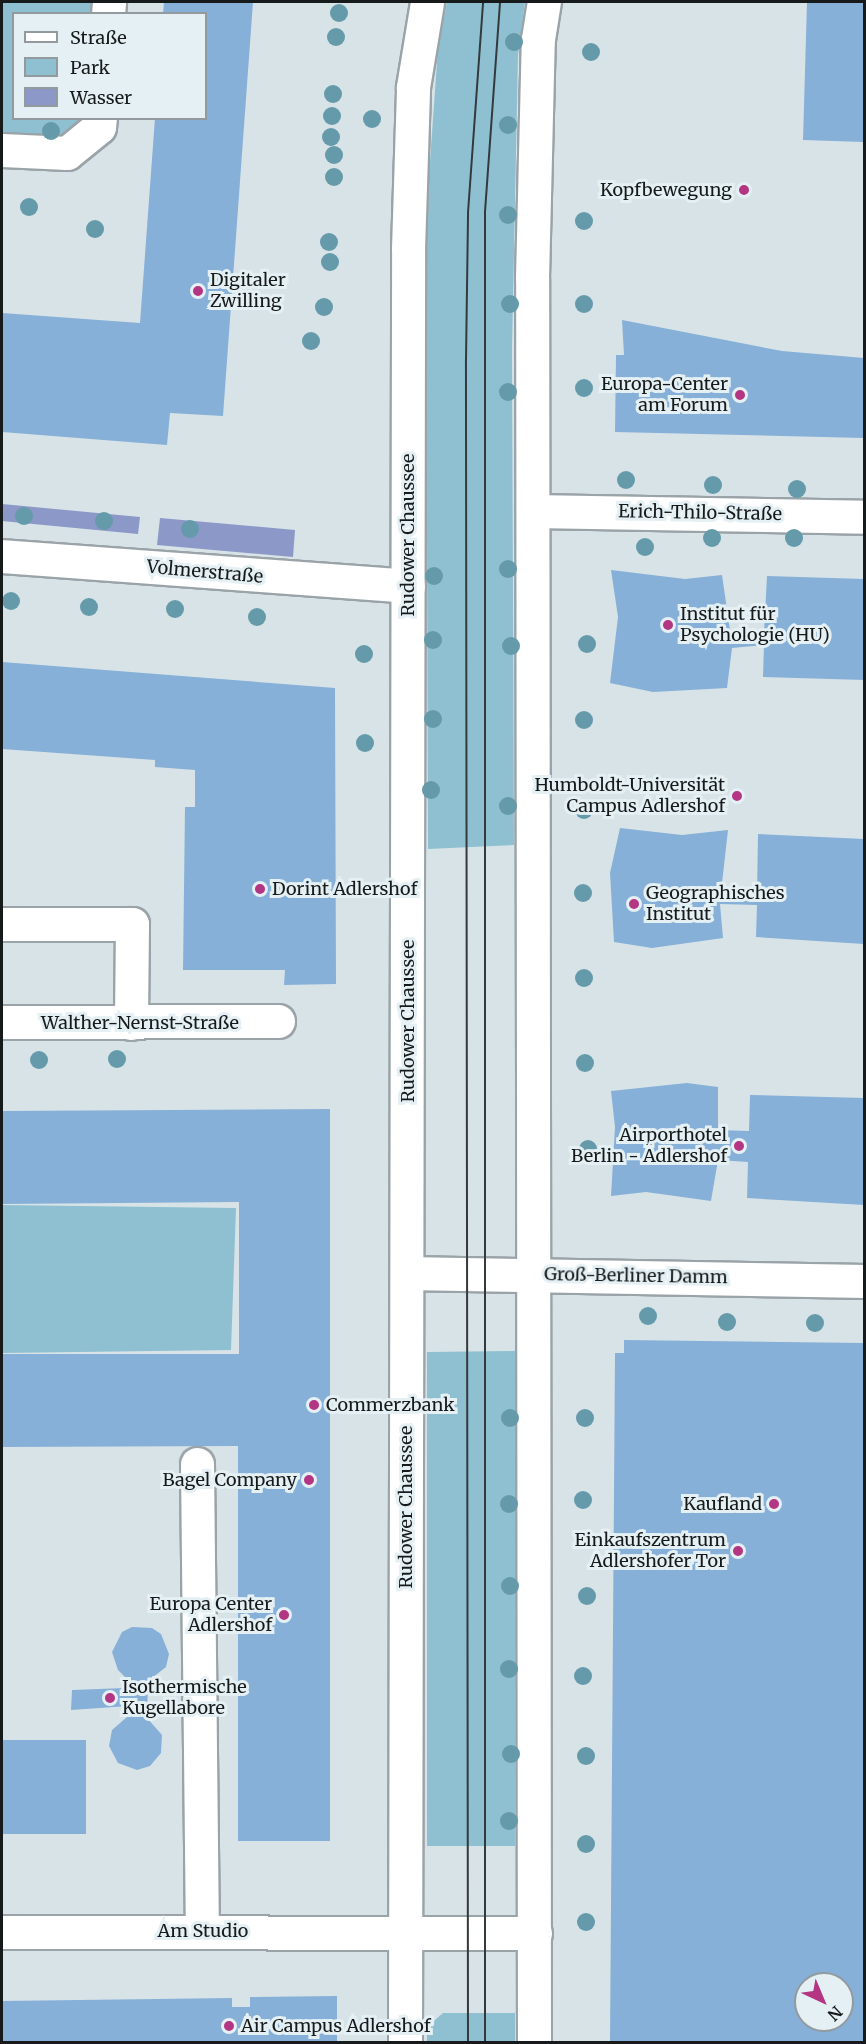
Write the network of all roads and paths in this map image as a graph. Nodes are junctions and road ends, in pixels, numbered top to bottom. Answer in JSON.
{"nodes":[{"id":1,"x":427,"y":2,"type":"edge"},
{"id":2,"x":544,"y":2,"type":"edge"},
{"id":3,"x":100,"y":120,"type":"edge"},
{"id":4,"x":2,"y":150,"type":"edge"},
{"id":5,"x":535,"y":511,"type":"junction"},
{"id":6,"x":864,"y":517,"type":"edge"},
{"id":7,"x":2,"y":556,"type":"edge"},
{"id":8,"x":408,"y":586,"type":"junction"},
{"id":9,"x":2,"y":924,"type":"edge"},
{"id":10,"x":278,"y":1021,"type":"dead end"},
{"id":11,"x":2,"y":1022,"type":"edge"},
{"id":12,"x":131,"y":1023,"type":"junction"},
{"id":13,"x":407,"y":1273,"type":"junction"},
{"id":14,"x":534,"y":1273,"type":"junction"},
{"id":15,"x":864,"y":1281,"type":"edge"},
{"id":16,"x":197,"y":1464,"type":"dead end"},
{"id":17,"x":201,"y":1931,"type":"junction"},
{"id":18,"x":2,"y":1932,"type":"edge"},
{"id":19,"x":535,"y":1933,"type":"junction"},
{"id":20,"x":405,"y":1934,"type":"junction"},
{"id":21,"x":405,"y":2043,"type":"edge"},
{"id":22,"x":534,"y":2043,"type":"edge"}],
"edges":[{"from":1,"to":8,"type":"main road","name":"Rudower Chaussee"},
{"from":2,"to":5,"type":"main road"},
{"from":3,"to":4,"type":"main road"},
{"from":5,"to":6,"type":"main road","name":"Erich-Thilo-Straße"},
{"from":5,"to":14,"type":"main road"},
{"from":7,"to":8,"type":"main road","name":"Volmerstraße"},
{"from":8,"to":13,"type":"main road","name":"Rudower Chaussee"},
{"from":9,"to":12,"type":"main road"},
{"from":10,"to":12,"type":"main road","name":"Walther-Nernst-Straße"},
{"from":11,"to":12,"type":"main road","name":"Walther-Nernst-Straße"},
{"from":13,"to":14,"type":"main road","name":"Groß-Berliner Damm"},
{"from":13,"to":20,"type":"main road","name":"Rudower Chaussee"},
{"from":14,"to":15,"type":"main road","name":"Groß-Berliner Damm"},
{"from":14,"to":19,"type":"main road"},
{"from":16,"to":17,"type":"main road"},
{"from":17,"to":18,"type":"main road","name":"Am Studio"},
{"from":17,"to":20,"type":"main road","name":"Am Studio"},
{"from":19,"to":20,"type":"main road","name":"Am Studio"},
{"from":19,"to":22,"type":"main road"},
{"from":20,"to":21,"type":"main road","name":"Rudower Chaussee"}]}
